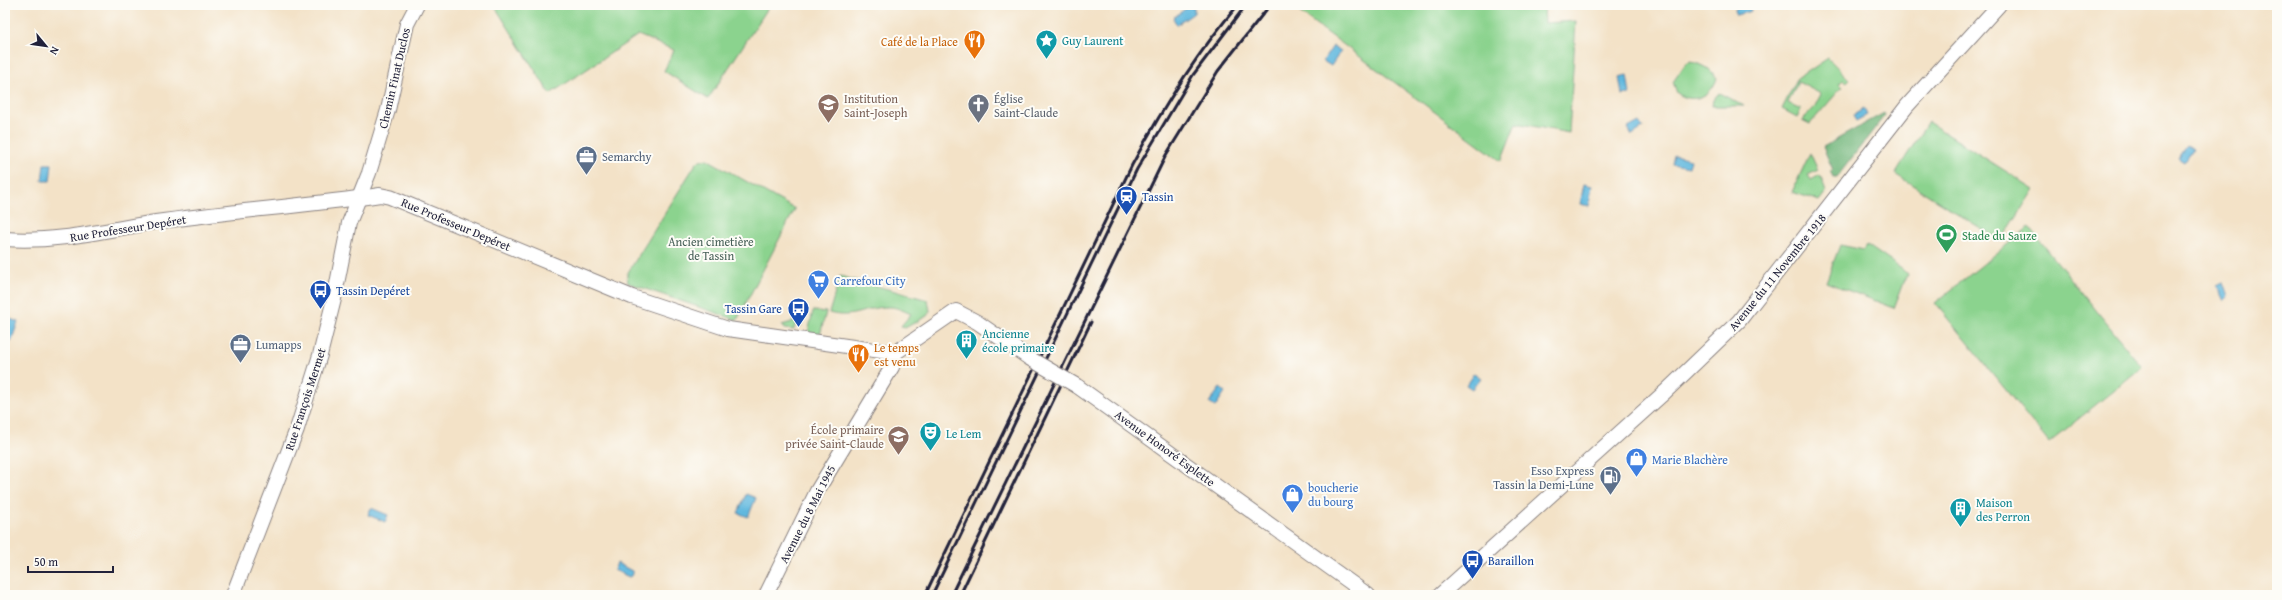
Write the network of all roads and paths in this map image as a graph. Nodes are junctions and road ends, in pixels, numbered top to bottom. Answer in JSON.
{"nodes":[{"id":1,"x":417,"y":5,"type":"edge"},
{"id":2,"x":1999,"y":5,"type":"edge"},
{"id":3,"x":360,"y":198,"type":"junction"},
{"id":4,"x":5,"y":239,"type":"edge"},
{"id":5,"x":895,"y":353,"type":"junction"},
{"id":6,"x":233,"y":595,"type":"edge"},
{"id":7,"x":766,"y":595,"type":"edge"},
{"id":8,"x":1368,"y":595,"type":"edge"},
{"id":9,"x":1440,"y":595,"type":"edge"}],
"edges":[{"from":1,"to":3,"type":"street","name":"Chemin Finat Duclos"},
{"from":2,"to":9,"type":"street","name":"Avenue du 11 Novembre 1918"},
{"from":3,"to":4,"type":"street","name":"Rue Professeur Depéret"},
{"from":3,"to":5,"type":"street","name":"Rue Professeur Depéret"},
{"from":3,"to":6,"type":"street","name":"Rue François Mermet"},
{"from":5,"to":7,"type":"street","name":"Avenue du 8 Mai 1945"},
{"from":5,"to":8,"type":"street","name":"Avenue Honoré Esplette","bridge":true}]}
